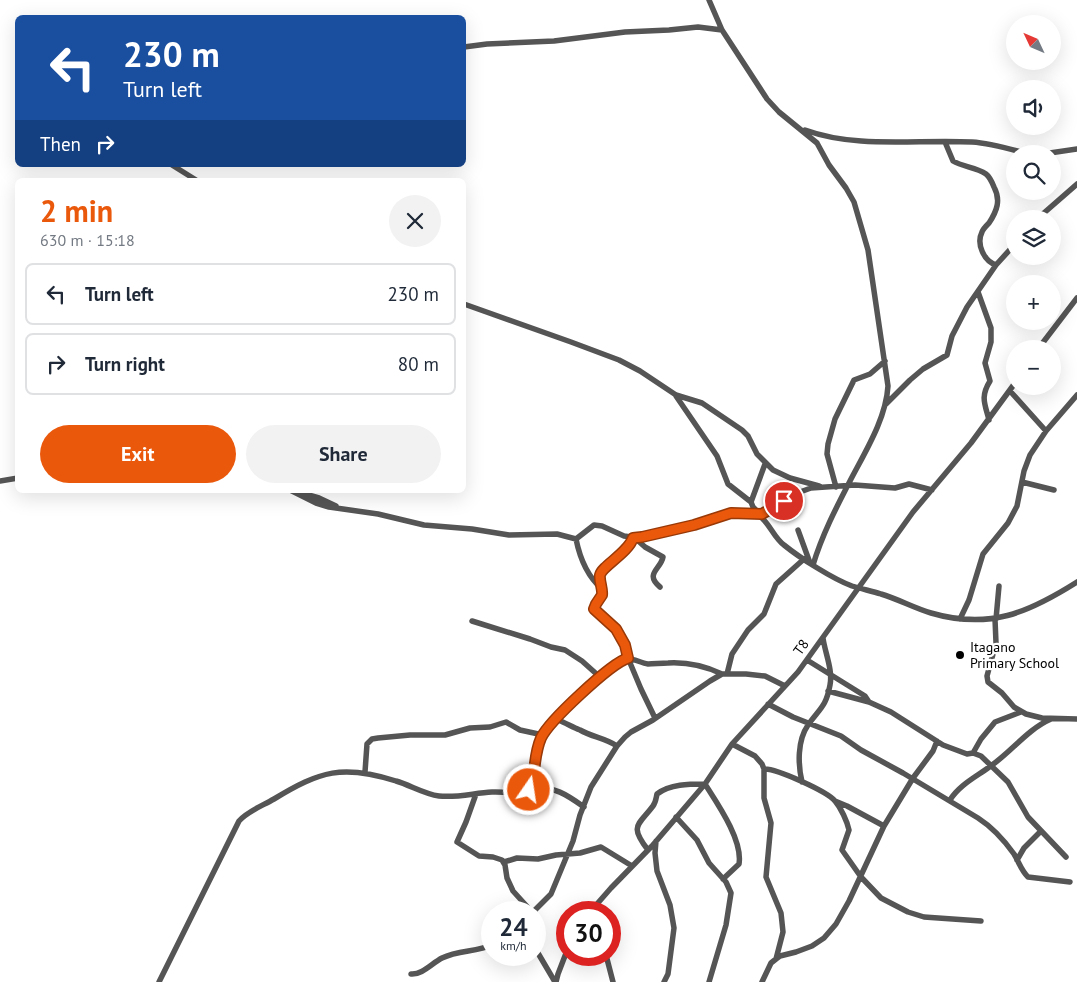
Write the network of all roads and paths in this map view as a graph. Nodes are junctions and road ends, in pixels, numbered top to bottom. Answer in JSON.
{"nodes":[{"id":1,"x":709,"y":0,"type":"edge"},
{"id":2,"x":722,"y":30,"type":"junction"},
{"id":3,"x":466,"y":47,"type":"edge"},
{"id":4,"x":799,"y":128,"type":"junction"},
{"id":5,"x":945,"y":142,"type":"junction"},
{"id":6,"x":1006,"y":149,"type":"edge"},
{"id":7,"x":1077,"y":149,"type":"edge"},
{"id":8,"x":1061,"y":151,"type":"edge"},
{"id":9,"x":175,"y":167,"type":"edge"},
{"id":10,"x":193,"y":178,"type":"edge"},
{"id":11,"x":1077,"y":184,"type":"edge"},
{"id":12,"x":1047,"y":210,"type":"edge"},
{"id":13,"x":1006,"y":254,"type":"edge"},
{"id":14,"x":996,"y":265,"type":"junction"},
{"id":15,"x":978,"y":292,"type":"junction"},
{"id":16,"x":1077,"y":298,"type":"edge"},
{"id":17,"x":466,"y":305,"type":"edge"},
{"id":18,"x":1045,"y":340,"type":"edge"},
{"id":19,"x":885,"y":361,"type":"junction"},
{"id":20,"x":1077,"y":394,"type":"edge"},
{"id":21,"x":676,"y":395,"type":"junction"},
{"id":22,"x":1007,"y":395,"type":"edge"},
{"id":23,"x":1014,"y":395,"type":"edge"},
{"id":24,"x":886,"y":405,"type":"junction"},
{"id":25,"x":988,"y":420,"type":"junction"},
{"id":26,"x":1046,"y":431,"type":"junction"},
{"id":27,"x":765,"y":464,"type":"junction"},
{"id":28,"x":15,"y":478,"type":"edge"},
{"id":29,"x":0,"y":481,"type":"edge"},
{"id":30,"x":1022,"y":482,"type":"junction"},
{"id":31,"x":848,"y":486,"type":"junction"},
{"id":32,"x":836,"y":487,"type":"junction"},
{"id":33,"x":823,"y":488,"type":"junction"},
{"id":34,"x":932,"y":490,"type":"junction"},
{"id":35,"x":1054,"y":490,"type":"dead end"},
{"id":36,"x":298,"y":493,"type":"edge"},
{"id":37,"x":752,"y":504,"type":"junction"},
{"id":38,"x":744,"y":513,"type":"junction"},
{"id":39,"x":758,"y":514,"type":"junction"},
{"id":40,"x":798,"y":530,"type":"dead end"},
{"id":41,"x":634,"y":538,"type":"junction"},
{"id":42,"x":576,"y":539,"type":"junction"},
{"id":43,"x":809,"y":562,"type":"junction"},
{"id":44,"x":1077,"y":582,"type":"edge"},
{"id":45,"x":999,"y":586,"type":"dead end"},
{"id":46,"x":660,"y":588,"type":"dead end"},
{"id":47,"x":859,"y":588,"type":"junction"},
{"id":48,"x":602,"y":589,"type":"junction"},
{"id":49,"x":960,"y":619,"type":"junction"},
{"id":50,"x":996,"y":619,"type":"junction"},
{"id":51,"x":472,"y":621,"type":"dead end"},
{"id":52,"x":823,"y":638,"type":"junction"},
{"id":53,"x":628,"y":658,"type":"junction"},
{"id":54,"x":807,"y":660,"type":"junction"},
{"id":55,"x":725,"y":674,"type":"junction"},
{"id":56,"x":831,"y":674,"type":"junction"},
{"id":57,"x":601,"y":678,"type":"junction"},
{"id":58,"x":785,"y":686,"type":"junction"},
{"id":59,"x":828,"y":691,"type":"junction"},
{"id":60,"x":870,"y":702,"type":"junction"},
{"id":61,"x":768,"y":704,"type":"junction"},
{"id":62,"x":1021,"y":712,"type":"junction"},
{"id":63,"x":655,"y":718,"type":"junction"},
{"id":64,"x":1053,"y":718,"type":"junction"},
{"id":65,"x":1077,"y":719,"type":"edge"},
{"id":66,"x":554,"y":722,"type":"junction"},
{"id":67,"x":809,"y":724,"type":"junction"},
{"id":68,"x":543,"y":735,"type":"junction"},
{"id":69,"x":937,"y":741,"type":"junction"},
{"id":70,"x":732,"y":744,"type":"junction"},
{"id":71,"x":617,"y":746,"type":"junction"},
{"id":72,"x":973,"y":753,"type":"junction"},
{"id":73,"x":992,"y":766,"type":"junction"},
{"id":74,"x":764,"y":769,"type":"junction"},
{"id":75,"x":365,"y":772,"type":"junction"},
{"id":76,"x":913,"y":778,"type":"junction"},
{"id":77,"x":802,"y":782,"type":"junction"},
{"id":78,"x":705,"y":784,"type":"junction"},
{"id":79,"x":532,"y":787,"type":"junction"},
{"id":80,"x":476,"y":794,"type":"junction"},
{"id":81,"x":950,"y":800,"type":"junction"},
{"id":82,"x":835,"y":801,"type":"junction"},
{"id":83,"x":584,"y":807,"type":"junction"},
{"id":84,"x":676,"y":817,"type":"junction"},
{"id":85,"x":884,"y":826,"type":"junction"},
{"id":86,"x":1040,"y":831,"type":"junction"},
{"id":87,"x":656,"y":841,"type":"junction"},
{"id":88,"x":648,"y":850,"type":"junction"},
{"id":89,"x":567,"y":855,"type":"junction"},
{"id":90,"x":1066,"y":857,"type":"dead end"},
{"id":91,"x":1017,"y":860,"type":"junction"},
{"id":92,"x":504,"y":862,"type":"junction"},
{"id":93,"x":632,"y":866,"type":"junction"},
{"id":94,"x":860,"y":877,"type":"junction"},
{"id":95,"x":723,"y":879,"type":"junction"},
{"id":96,"x":1070,"y":882,"type":"dead end"},
{"id":97,"x":522,"y":901,"type":"edge"},
{"id":98,"x":543,"y":901,"type":"edge"},
{"id":99,"x":600,"y":901,"type":"edge"},
{"id":100,"x":981,"y":921,"type":"dead end"},
{"id":101,"x":481,"y":948,"type":"edge"},
{"id":102,"x":776,"y":960,"type":"junction"},
{"id":103,"x":546,"y":966,"type":"edge"},
{"id":104,"x":561,"y":966,"type":"edge"},
{"id":105,"x":609,"y":966,"type":"edge"},
{"id":106,"x":411,"y":974,"type":"dead end"},
{"id":107,"x":159,"y":982,"type":"edge"},
{"id":108,"x":556,"y":982,"type":"edge"},
{"id":109,"x":613,"y":982,"type":"edge"},
{"id":110,"x":664,"y":982,"type":"edge"},
{"id":111,"x":709,"y":982,"type":"edge"},
{"id":112,"x":762,"y":982,"type":"edge"}],
"edges":[{"from":1,"to":2,"type":"street"},
{"from":2,"to":3,"type":"street"},
{"from":2,"to":4,"type":"street"},
{"from":4,"to":5,"type":"street"},
{"from":4,"to":19,"type":"street"},
{"from":5,"to":6,"type":"street"},
{"from":5,"to":14,"type":"street"},
{"from":7,"to":8,"type":"street"},
{"from":9,"to":10,"type":"street"},
{"from":11,"to":12,"type":"street"},
{"from":13,"to":14,"type":"street"},
{"from":14,"to":15,"type":"street"},
{"from":15,"to":24,"type":"street"},
{"from":15,"to":25,"type":"street"},
{"from":16,"to":18,"type":"street"},
{"from":17,"to":21,"type":"street"},
{"from":19,"to":24,"type":"street"},
{"from":19,"to":32,"type":"street"},
{"from":20,"to":26,"type":"street"},
{"from":21,"to":27,"type":"street"},
{"from":21,"to":37,"type":"street"},
{"from":22,"to":25,"type":"street","name":"T8"},
{"from":23,"to":26,"type":"street"},
{"from":24,"to":31,"type":"street"},
{"from":25,"to":34,"type":"street","name":"T8"},
{"from":26,"to":30,"type":"street"},
{"from":27,"to":33,"type":"street"},
{"from":27,"to":37,"type":"street"},
{"from":28,"to":29,"type":"street"},
{"from":30,"to":35,"type":"street"},
{"from":30,"to":49,"type":"street"},
{"from":31,"to":32,"type":"street"},
{"from":31,"to":34,"type":"street"},
{"from":31,"to":43,"type":"street"},
{"from":32,"to":33,"type":"street"},
{"from":33,"to":39,"type":"street"},
{"from":34,"to":47,"type":"street","name":"T8"},
{"from":36,"to":42,"type":"street"},
{"from":37,"to":38,"type":"street"},
{"from":37,"to":39,"type":"street"},
{"from":38,"to":39,"type":"street"},
{"from":38,"to":41,"type":"street"},
{"from":39,"to":43,"type":"street"},
{"from":40,"to":43,"type":"street"},
{"from":41,"to":42,"type":"street"},
{"from":41,"to":46,"type":"street"},
{"from":41,"to":48,"type":"street"},
{"from":42,"to":48,"type":"street"},
{"from":43,"to":47,"type":"street"},
{"from":43,"to":55,"type":"street"},
{"from":44,"to":50,"type":"street"},
{"from":45,"to":50,"type":"street"},
{"from":47,"to":49,"type":"street"},
{"from":47,"to":52,"type":"street","name":"T8"},
{"from":48,"to":53,"type":"street"},
{"from":49,"to":50,"type":"street"},
{"from":50,"to":62,"type":"street"},
{"from":51,"to":57,"type":"street"},
{"from":52,"to":54,"type":"street","name":"T8"},
{"from":52,"to":56,"type":"street"},
{"from":53,"to":55,"type":"street"},
{"from":53,"to":57,"type":"street"},
{"from":53,"to":63,"type":"street"},
{"from":54,"to":56,"type":"street"},
{"from":54,"to":58,"type":"street","name":"T8"},
{"from":55,"to":58,"type":"street"},
{"from":55,"to":63,"type":"street"},
{"from":56,"to":59,"type":"street"},
{"from":56,"to":60,"type":"street"},
{"from":57,"to":66,"type":"street"},
{"from":58,"to":61,"type":"street","name":"T8"},
{"from":59,"to":60,"type":"street"},
{"from":59,"to":67,"type":"street"},
{"from":60,"to":69,"type":"street"},
{"from":61,"to":67,"type":"street"},
{"from":61,"to":70,"type":"street","name":"T8"},
{"from":62,"to":64,"type":"street"},
{"from":62,"to":72,"type":"street"},
{"from":63,"to":71,"type":"street"},
{"from":64,"to":65,"type":"street"},
{"from":64,"to":73,"type":"street"},
{"from":66,"to":68,"type":"street"},
{"from":66,"to":71,"type":"street"},
{"from":67,"to":76,"type":"street"},
{"from":67,"to":77,"type":"street"},
{"from":68,"to":75,"type":"street"},
{"from":68,"to":79,"type":"street"},
{"from":69,"to":72,"type":"street"},
{"from":69,"to":76,"type":"street"},
{"from":70,"to":74,"type":"street"},
{"from":70,"to":78,"type":"street","name":"T8"},
{"from":71,"to":83,"type":"street"},
{"from":72,"to":73,"type":"street"},
{"from":73,"to":81,"type":"street"},
{"from":73,"to":86,"type":"street"},
{"from":74,"to":77,"type":"street"},
{"from":74,"to":102,"type":"street"},
{"from":75,"to":80,"type":"street"},
{"from":75,"to":107,"type":"street"},
{"from":76,"to":81,"type":"street"},
{"from":76,"to":85,"type":"street"},
{"from":77,"to":82,"type":"street"},
{"from":78,"to":84,"type":"street","name":"T8"},
{"from":78,"to":88,"type":"street"},
{"from":78,"to":95,"type":"street"},
{"from":79,"to":80,"type":"street"},
{"from":79,"to":83,"type":"street"},
{"from":80,"to":92,"type":"street"},
{"from":81,"to":91,"type":"street"},
{"from":82,"to":85,"type":"street"},
{"from":82,"to":94,"type":"street"},
{"from":83,"to":89,"type":"street"},
{"from":84,"to":87,"type":"street","name":"T8"},
{"from":84,"to":95,"type":"street"},
{"from":85,"to":94,"type":"street"},
{"from":86,"to":90,"type":"street"},
{"from":86,"to":91,"type":"street"},
{"from":87,"to":88,"type":"street","name":"T8"},
{"from":87,"to":110,"type":"street"},
{"from":88,"to":93,"type":"street","name":"T8"},
{"from":89,"to":92,"type":"street"},
{"from":89,"to":93,"type":"street"},
{"from":89,"to":98,"type":"street"},
{"from":91,"to":96,"type":"street"},
{"from":92,"to":97,"type":"street"},
{"from":93,"to":99,"type":"street","name":"T8"},
{"from":94,"to":100,"type":"street"},
{"from":94,"to":102,"type":"street"},
{"from":95,"to":111,"type":"street"},
{"from":101,"to":106,"type":"street"},
{"from":102,"to":112,"type":"street"},
{"from":103,"to":108,"type":"street"},
{"from":104,"to":108,"type":"street"},
{"from":105,"to":109,"type":"street"}]}
